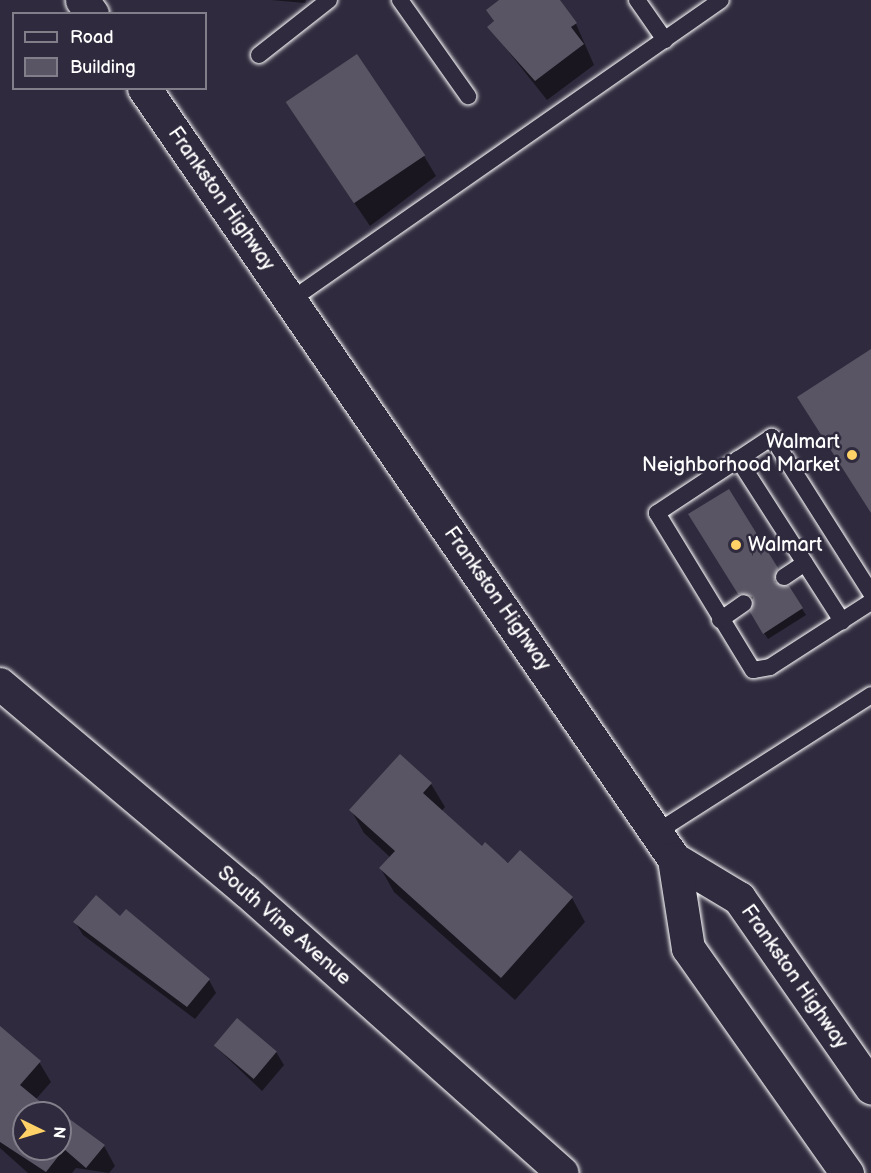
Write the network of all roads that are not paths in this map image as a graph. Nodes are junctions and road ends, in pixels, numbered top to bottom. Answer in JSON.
{"nodes":[{"id":1,"x":329,"y":0,"type":"edge"},
{"id":2,"x":400,"y":0,"type":"edge"},
{"id":3,"x":637,"y":0,"type":"edge"},
{"id":4,"x":721,"y":0,"type":"edge"},
{"id":5,"x":664,"y":40,"type":"junction"},
{"id":6,"x":260,"y":55,"type":"dead end"},
{"id":7,"x":145,"y":90,"type":"edge"},
{"id":8,"x":468,"y":96,"type":"dead end"},
{"id":9,"x":291,"y":300,"type":"junction"},
{"id":10,"x":738,"y":459,"type":"junction"},
{"id":11,"x":805,"y":563,"type":"junction"},
{"id":12,"x":784,"y":577,"type":"dead end"},
{"id":13,"x":871,"y":593,"type":"edge"},
{"id":14,"x":871,"y":602,"type":"edge"},
{"id":15,"x":744,"y":603,"type":"dead end"},
{"id":16,"x":720,"y":620,"type":"junction"},
{"id":17,"x":842,"y":621,"type":"junction"},
{"id":18,"x":0,"y":684,"type":"edge"},
{"id":19,"x":871,"y":695,"type":"edge"},
{"id":20,"x":657,"y":832,"type":"junction"},
{"id":21,"x":674,"y":859,"type":"junction"},
{"id":22,"x":871,"y":1087,"type":"edge"},
{"id":23,"x":563,"y":1173,"type":"edge"},
{"id":24,"x":847,"y":1173,"type":"edge"}],
"edges":[{"from":1,"to":6,"type":"lane"},
{"from":2,"to":8,"type":"lane"},
{"from":3,"to":5,"type":"lane"},
{"from":4,"to":5,"type":"lane"},
{"from":5,"to":9,"type":"lane"},
{"from":7,"to":9,"type":"main road","name":"Frankston Highway"},
{"from":9,"to":20,"type":"main road","name":"Frankston Highway"},
{"from":10,"to":11,"type":"lane"},
{"from":10,"to":13,"type":"lane"},
{"from":10,"to":16,"type":"lane"},
{"from":11,"to":12,"type":"lane"},
{"from":11,"to":17,"type":"lane"},
{"from":14,"to":17,"type":"lane"},
{"from":15,"to":16,"type":"lane"},
{"from":16,"to":17,"type":"lane"},
{"from":18,"to":23,"type":"street","name":"South Vine Avenue"},
{"from":19,"to":20,"type":"lane"},
{"from":20,"to":21,"type":"main road","name":"Frankston Highway"},
{"from":21,"to":22,"type":"main road","name":"Frankston Highway"},
{"from":21,"to":24,"type":"main road"}]}
